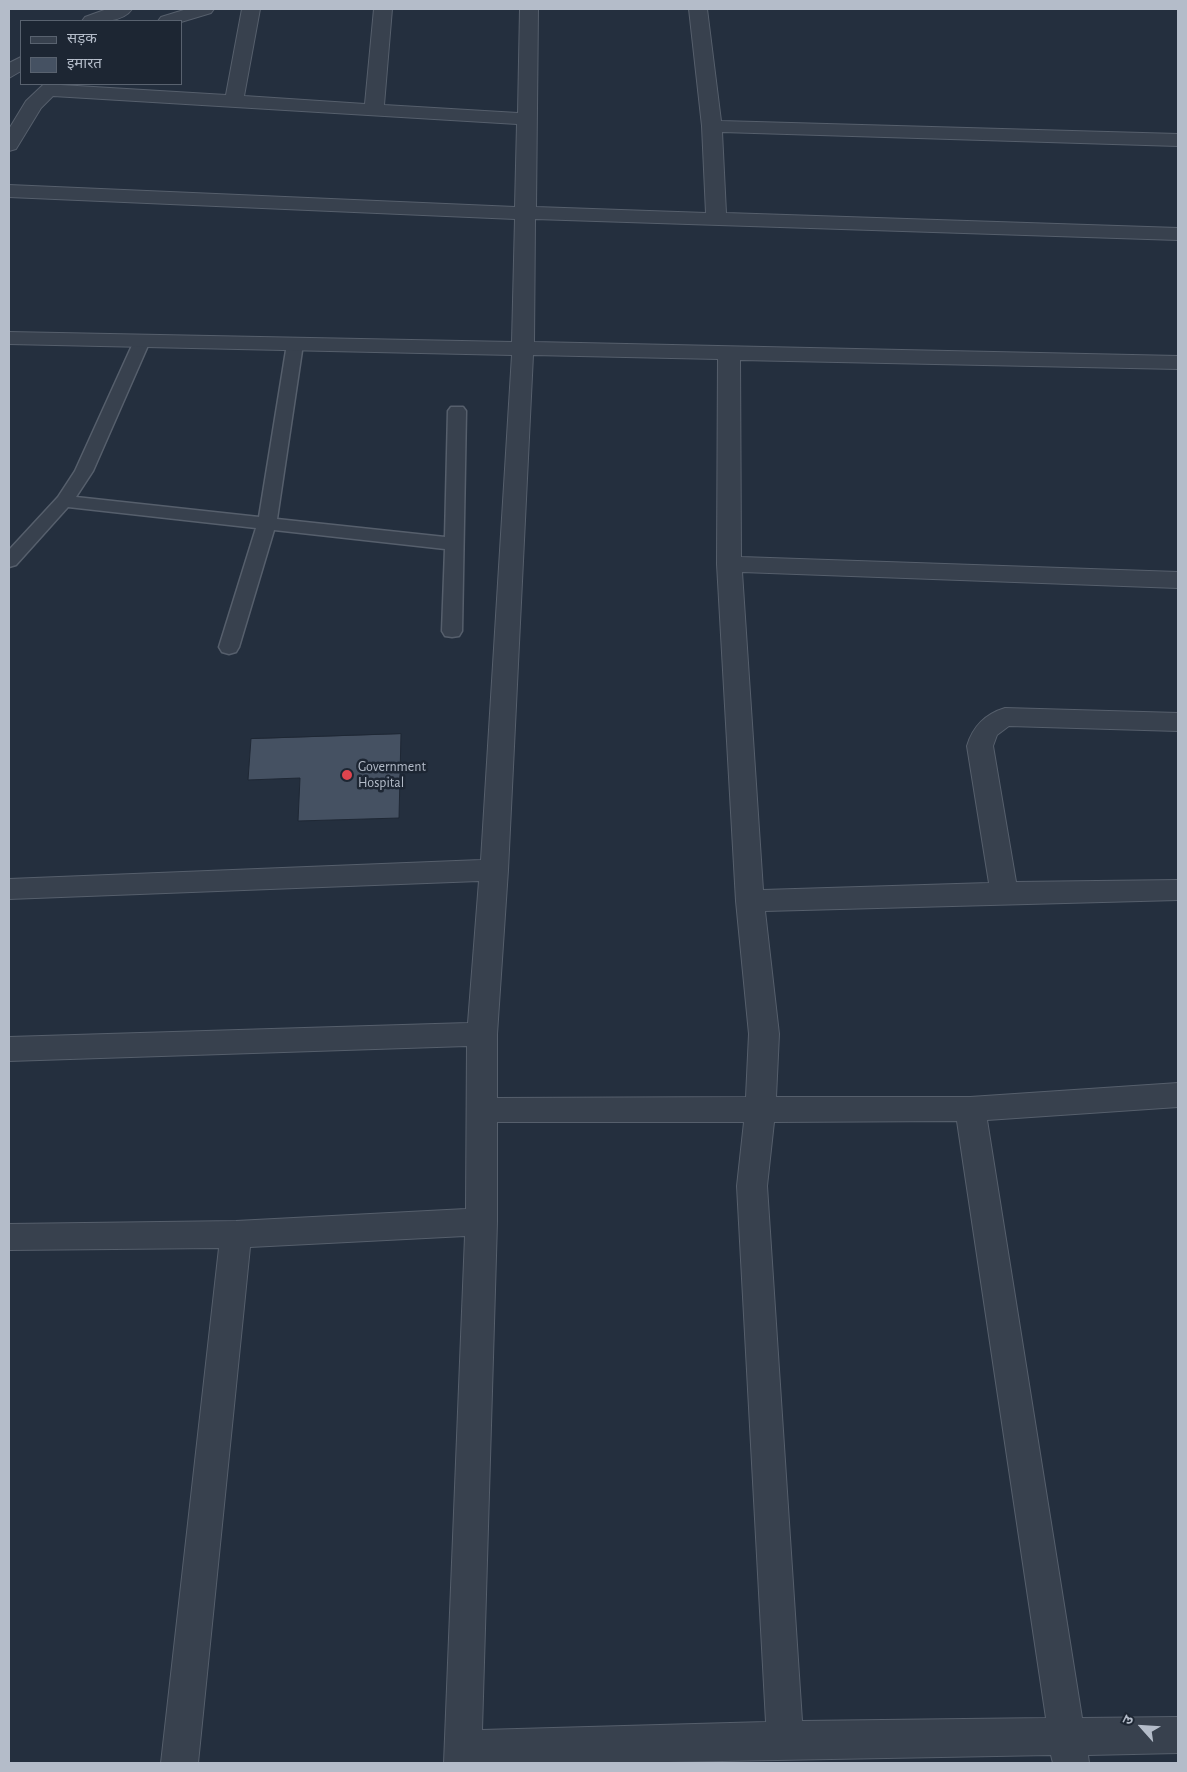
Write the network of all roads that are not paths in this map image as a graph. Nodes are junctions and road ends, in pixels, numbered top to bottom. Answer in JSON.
{"nodes":[{"id":1,"x":123,"y":9,"type":"edge"},
{"id":2,"x":205,"y":9,"type":"edge"},
{"id":3,"x":251,"y":9,"type":"edge"},
{"id":4,"x":383,"y":9,"type":"edge"},
{"id":5,"x":529,"y":9,"type":"edge"},
{"id":6,"x":698,"y":9,"type":"edge"},
{"id":7,"x":94,"y":20,"type":"edge"},
{"id":8,"x":170,"y":20,"type":"edge"},
{"id":9,"x":20,"y":63,"type":"edge"},
{"id":10,"x":9,"y":72,"type":"edge"},
{"id":11,"x":51,"y":87,"type":"edge"},
{"id":12,"x":234,"y":102,"type":"junction"},
{"id":13,"x":374,"y":111,"type":"junction"},
{"id":14,"x":527,"y":119,"type":"junction"},
{"id":15,"x":712,"y":126,"type":"junction"},
{"id":16,"x":1178,"y":140,"type":"edge"},
{"id":17,"x":9,"y":145,"type":"edge"},
{"id":18,"x":9,"y":191,"type":"edge"},
{"id":19,"x":525,"y":214,"type":"junction"},
{"id":20,"x":716,"y":219,"type":"junction"},
{"id":21,"x":1178,"y":234,"type":"edge"},
{"id":22,"x":9,"y":338,"type":"edge"},
{"id":23,"x":142,"y":341,"type":"junction"},
{"id":24,"x":295,"y":344,"type":"junction"},
{"id":25,"x":523,"y":349,"type":"junction"},
{"id":26,"x":729,"y":353,"type":"junction"},
{"id":27,"x":1178,"y":362,"type":"edge"},
{"id":28,"x":457,"y":411,"type":"dead end"},
{"id":29,"x":64,"y":501,"type":"junction"},
{"id":30,"x":267,"y":523,"type":"junction"},
{"id":31,"x":454,"y":544,"type":"junction"},
{"id":32,"x":9,"y":561,"type":"edge"},
{"id":33,"x":729,"y":564,"type":"junction"},
{"id":34,"x":1178,"y":580,"type":"edge"},
{"id":35,"x":452,"y":631,"type":"dead end"},
{"id":36,"x":229,"y":647,"type":"dead end"},
{"id":37,"x":1178,"y":722,"type":"edge"},
{"id":38,"x":494,"y":870,"type":"junction"},
{"id":39,"x":9,"y":888,"type":"edge"},
{"id":40,"x":1178,"y":890,"type":"edge"},
{"id":41,"x":1004,"y":893,"type":"junction"},
{"id":42,"x":750,"y":901,"type":"junction"},
{"id":43,"x":482,"y":1034,"type":"junction"},
{"id":44,"x":9,"y":1049,"type":"edge"},
{"id":45,"x":1178,"y":1095,"type":"edge"},
{"id":46,"x":970,"y":1109,"type":"junction"},
{"id":47,"x":482,"y":1110,"type":"junction"},
{"id":48,"x":760,"y":1111,"type":"junction"},
{"id":49,"x":481,"y":1222,"type":"junction"},
{"id":50,"x":236,"y":1234,"type":"junction"},
{"id":51,"x":9,"y":1237,"type":"edge"},
{"id":52,"x":1178,"y":1735,"type":"edge"},
{"id":53,"x":785,"y":1740,"type":"junction"},
{"id":54,"x":1070,"y":1750,"type":"edge"},
{"id":55,"x":462,"y":1756,"type":"edge"},
{"id":56,"x":179,"y":1763,"type":"edge"}],
"edges":[{"from":1,"to":7,"type":"street"},
{"from":2,"to":8,"type":"street"},
{"from":3,"to":12,"type":"street"},
{"from":4,"to":13,"type":"street"},
{"from":5,"to":14,"type":"street"},
{"from":6,"to":15,"type":"street"},
{"from":9,"to":10,"type":"street"},
{"from":11,"to":12,"type":"street"},
{"from":11,"to":17,"type":"street"},
{"from":12,"to":13,"type":"street"},
{"from":13,"to":14,"type":"street"},
{"from":14,"to":19,"type":"street"},
{"from":15,"to":16,"type":"street"},
{"from":15,"to":20,"type":"street"},
{"from":18,"to":19,"type":"street"},
{"from":19,"to":20,"type":"street"},
{"from":19,"to":25,"type":"street"},
{"from":20,"to":21,"type":"street"},
{"from":22,"to":23,"type":"street"},
{"from":23,"to":24,"type":"street"},
{"from":23,"to":29,"type":"lane"},
{"from":24,"to":25,"type":"street"},
{"from":24,"to":30,"type":"lane"},
{"from":25,"to":26,"type":"street"},
{"from":25,"to":38,"type":"street"},
{"from":26,"to":27,"type":"street"},
{"from":26,"to":33,"type":"street"},
{"from":28,"to":31,"type":"lane"},
{"from":29,"to":30,"type":"lane"},
{"from":29,"to":32,"type":"lane"},
{"from":30,"to":31,"type":"lane"},
{"from":30,"to":36,"type":"lane"},
{"from":31,"to":35,"type":"lane"},
{"from":33,"to":34,"type":"street"},
{"from":33,"to":42,"type":"street"},
{"from":37,"to":41,"type":"street"},
{"from":38,"to":39,"type":"street"},
{"from":38,"to":43,"type":"street"},
{"from":40,"to":41,"type":"street"},
{"from":41,"to":42,"type":"street"},
{"from":42,"to":48,"type":"street"},
{"from":43,"to":44,"type":"street"},
{"from":43,"to":47,"type":"street"},
{"from":45,"to":46,"type":"street"},
{"from":46,"to":48,"type":"street"},
{"from":46,"to":54,"type":"street"},
{"from":47,"to":48,"type":"street"},
{"from":47,"to":49,"type":"street"},
{"from":48,"to":53,"type":"street"},
{"from":49,"to":50,"type":"street"},
{"from":49,"to":55,"type":"street"},
{"from":50,"to":51,"type":"street"},
{"from":50,"to":56,"type":"street"},
{"from":52,"to":54,"type":"street"},
{"from":53,"to":54,"type":"street"},
{"from":53,"to":55,"type":"street"}]}
